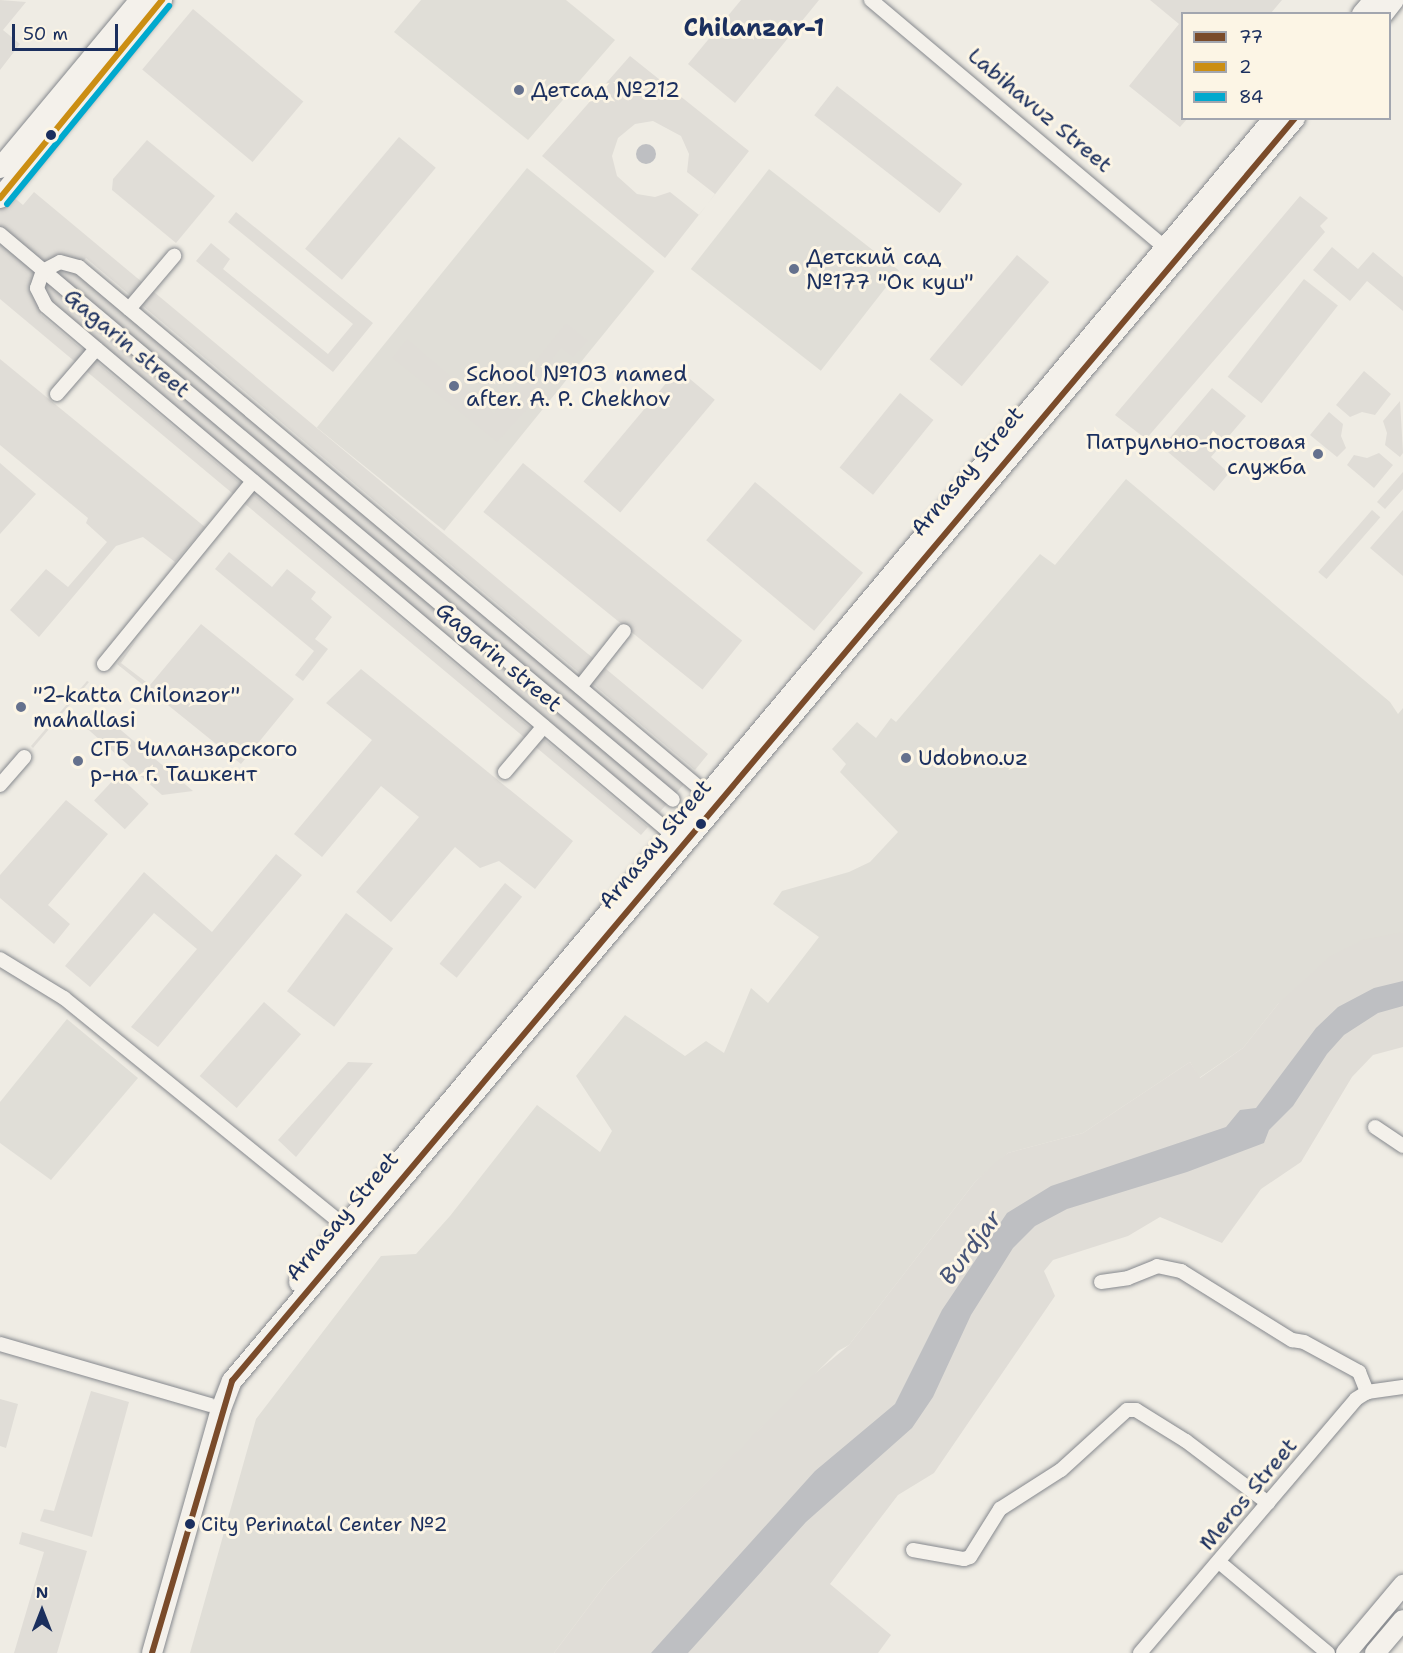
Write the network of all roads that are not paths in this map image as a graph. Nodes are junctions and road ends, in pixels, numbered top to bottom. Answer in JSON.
{"nodes":[{"id":1,"x":871,"y":0,"type":"edge"},
{"id":2,"x":1374,"y":0,"type":"edge"},
{"id":3,"x":1394,"y":0,"type":"edge"},
{"id":4,"x":140,"y":9,"type":"edge"},
{"id":5,"x":1364,"y":12,"type":"edge"},
{"id":6,"x":1385,"y":12,"type":"edge"},
{"id":7,"x":1272,"y":120,"type":"edge"},
{"id":8,"x":1293,"y":120,"type":"edge"},
{"id":9,"x":0,"y":168,"type":"edge"},
{"id":10,"x":0,"y":198,"type":"edge"},
{"id":11,"x":0,"y":234,"type":"edge"},
{"id":12,"x":1172,"y":253,"type":"junction"},
{"id":13,"x":174,"y":256,"type":"dead end"},
{"id":14,"x":43,"y":271,"type":"junction"},
{"id":15,"x":129,"y":309,"type":"junction"},
{"id":16,"x":96,"y":349,"type":"junction"},
{"id":17,"x":57,"y":394,"type":"dead end"},
{"id":18,"x":253,"y":481,"type":"junction"},
{"id":19,"x":624,"y":631,"type":"dead end"},
{"id":20,"x":104,"y":664,"type":"dead end"},
{"id":21,"x":580,"y":687,"type":"junction"},
{"id":22,"x":544,"y":726,"type":"junction"},
{"id":23,"x":24,"y":757,"type":"dead end"},
{"id":24,"x":505,"y":772,"type":"dead end"},
{"id":25,"x":0,"y":785,"type":"edge"},
{"id":26,"x":714,"y":799,"type":"junction"},
{"id":27,"x":673,"y":800,"type":"dead end"},
{"id":28,"x":679,"y":841,"type":"junction"},
{"id":29,"x":1,"y":955,"type":"edge"},
{"id":30,"x":1375,"y":1127,"type":"dead end"},
{"id":31,"x":1403,"y":1146,"type":"edge"},
{"id":32,"x":351,"y":1232,"type":"junction"},
{"id":33,"x":1101,"y":1282,"type":"dead end"},
{"id":34,"x":0,"y":1344,"type":"edge"},
{"id":35,"x":1403,"y":1387,"type":"edge"},
{"id":36,"x":1367,"y":1392,"type":"junction"},
{"id":37,"x":215,"y":1407,"type":"junction"},
{"id":38,"x":1268,"y":1503,"type":"junction"},
{"id":39,"x":913,"y":1550,"type":"dead end"},
{"id":40,"x":1218,"y":1562,"type":"junction"},
{"id":41,"x":1403,"y":1585,"type":"edge"},
{"id":42,"x":1403,"y":1620,"type":"edge"},
{"id":43,"x":140,"y":1653,"type":"edge"},
{"id":44,"x":152,"y":1653,"type":"edge"},
{"id":45,"x":1140,"y":1653,"type":"edge"},
{"id":46,"x":1328,"y":1653,"type":"edge"},
{"id":47,"x":1346,"y":1653,"type":"edge"},
{"id":48,"x":1376,"y":1653,"type":"edge"}],
"edges":[{"from":1,"to":12,"type":"street","name":"Labihavuz Street"},
{"from":2,"to":5,"type":"main road"},
{"from":3,"to":6,"type":"main road"},
{"from":4,"to":9,"type":"main road"},
{"from":4,"to":10,"type":"main road"},
{"from":7,"to":12,"type":"main road","name":"Arnasay Street"},
{"from":8,"to":12,"type":"main road","name":"Arnasay Street"},
{"from":11,"to":14,"type":"street"},
{"from":12,"to":26,"type":"main road","name":"Arnasay Street"},
{"from":13,"to":15,"type":"street"},
{"from":14,"to":15,"type":"street","name":"Gagarin street"},
{"from":14,"to":16,"type":"street","name":"Gagarin street"},
{"from":14,"to":27,"type":"street"},
{"from":15,"to":21,"type":"street","name":"Gagarin street"},
{"from":16,"to":17,"type":"street"},
{"from":16,"to":18,"type":"street","name":"Gagarin street"},
{"from":18,"to":20,"type":"street"},
{"from":18,"to":22,"type":"street","name":"Gagarin street"},
{"from":19,"to":21,"type":"street"},
{"from":21,"to":26,"type":"street","name":"Gagarin street"},
{"from":22,"to":24,"type":"street"},
{"from":22,"to":28,"type":"street","name":"Gagarin street"},
{"from":23,"to":25,"type":"street"},
{"from":26,"to":28,"type":"main road","name":"Arnasay Street"},
{"from":28,"to":32,"type":"main road","name":"Arnasay Street"},
{"from":29,"to":32,"type":"street"},
{"from":30,"to":31,"type":"street"},
{"from":32,"to":37,"type":"main road","name":"Arnasay Street"},
{"from":33,"to":36,"type":"street"},
{"from":34,"to":37,"type":"street"},
{"from":35,"to":36,"type":"street"},
{"from":36,"to":38,"type":"street","name":"Meros Street"},
{"from":37,"to":43,"type":"main road","name":"Arnasay Street"},
{"from":37,"to":44,"type":"main road","name":"Arnasay Street"},
{"from":38,"to":39,"type":"street"},
{"from":38,"to":40,"type":"street","name":"Meros Street"},
{"from":40,"to":45,"type":"street","name":"Meros Street"},
{"from":40,"to":46,"type":"street"},
{"from":41,"to":47,"type":"main road"},
{"from":42,"to":48,"type":"main road"}]}
